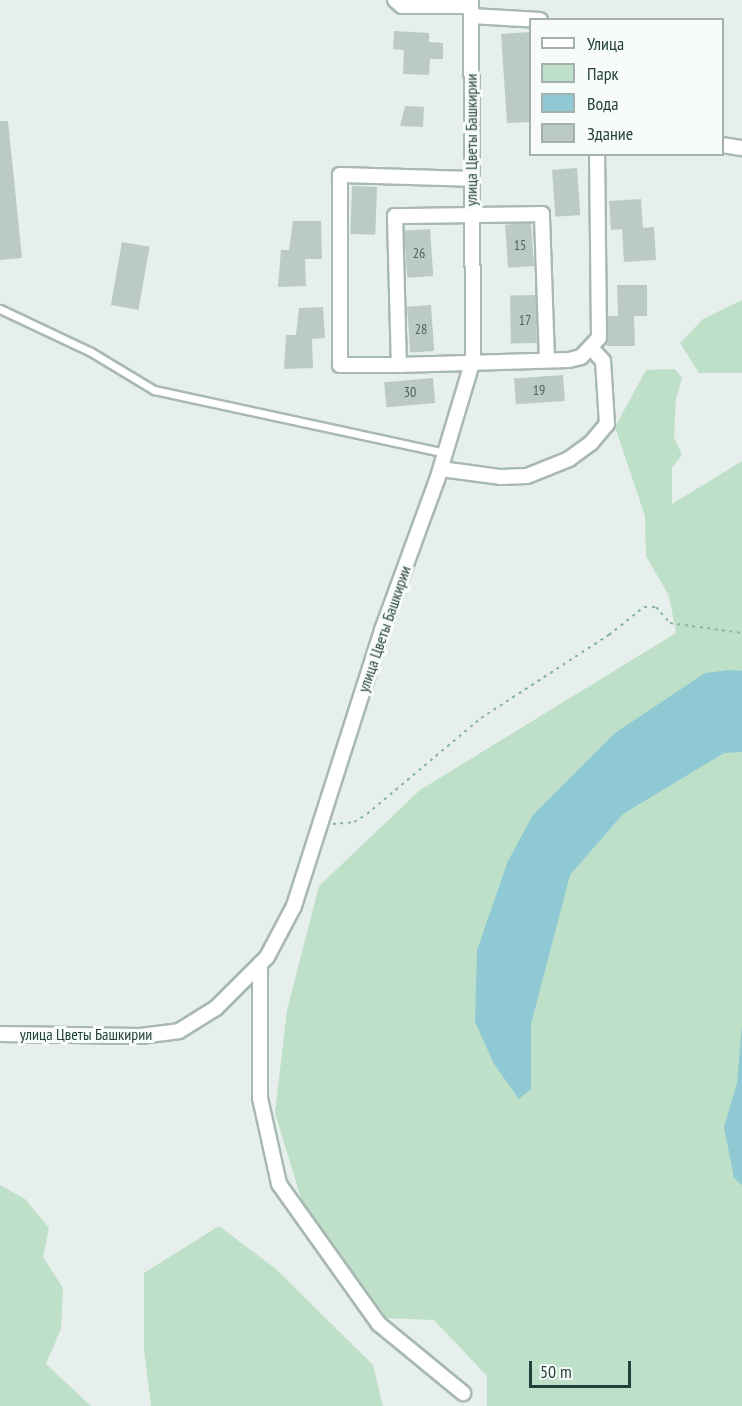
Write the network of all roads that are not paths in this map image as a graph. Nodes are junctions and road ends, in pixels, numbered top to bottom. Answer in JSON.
{"nodes":[{"id":1,"x":395,"y":0,"type":"edge"},
{"id":2,"x":471,"y":7,"type":"edge"},
{"id":3,"x":529,"y":18,"type":"edge"},
{"id":4,"x":724,"y":145,"type":"edge"},
{"id":5,"x":742,"y":148,"type":"edge"},
{"id":6,"x":597,"y":156,"type":"edge"},
{"id":7,"x":472,"y":179,"type":"junction"},
{"id":8,"x":472,"y":215,"type":"junction"},
{"id":9,"x":0,"y":309,"type":"edge"},
{"id":10,"x":593,"y":350,"type":"junction"},
{"id":11,"x":473,"y":360,"type":"junction"},
{"id":12,"x":547,"y":360,"type":"junction"},
{"id":13,"x":399,"y":365,"type":"junction"},
{"id":14,"x":446,"y":453,"type":"junction"},
{"id":15,"x":441,"y":469,"type":"junction"},
{"id":16,"x":260,"y":964,"type":"junction"},
{"id":17,"x":0,"y":1034,"type":"edge"},
{"id":18,"x":464,"y":1393,"type":"dead end"}],
"edges":[{"from":1,"to":2,"type":"street"},
{"from":2,"to":3,"type":"street"},
{"from":2,"to":7,"type":"street","name":"улица Цветы Башкирии"},
{"from":4,"to":5,"type":"street"},
{"from":6,"to":10,"type":"street"},
{"from":7,"to":8,"type":"street","name":"улица Цветы Башкирии"},
{"from":7,"to":13,"type":"street"},
{"from":8,"to":11,"type":"street","name":"улица Цветы Башкирии"},
{"from":8,"to":12,"type":"street"},
{"from":8,"to":13,"type":"street"},
{"from":9,"to":14,"type":"lane"},
{"from":10,"to":12,"type":"street"},
{"from":10,"to":15,"type":"street"},
{"from":11,"to":12,"type":"street"},
{"from":11,"to":13,"type":"street"},
{"from":11,"to":14,"type":"street","name":"улица Цветы Башкирии"},
{"from":14,"to":15,"type":"street","name":"улица Цветы Башкирии"},
{"from":15,"to":16,"type":"street","name":"улица Цветы Башкирии"},
{"from":16,"to":17,"type":"street","name":"улица Цветы Башкирии"},
{"from":16,"to":18,"type":"street"}]}
